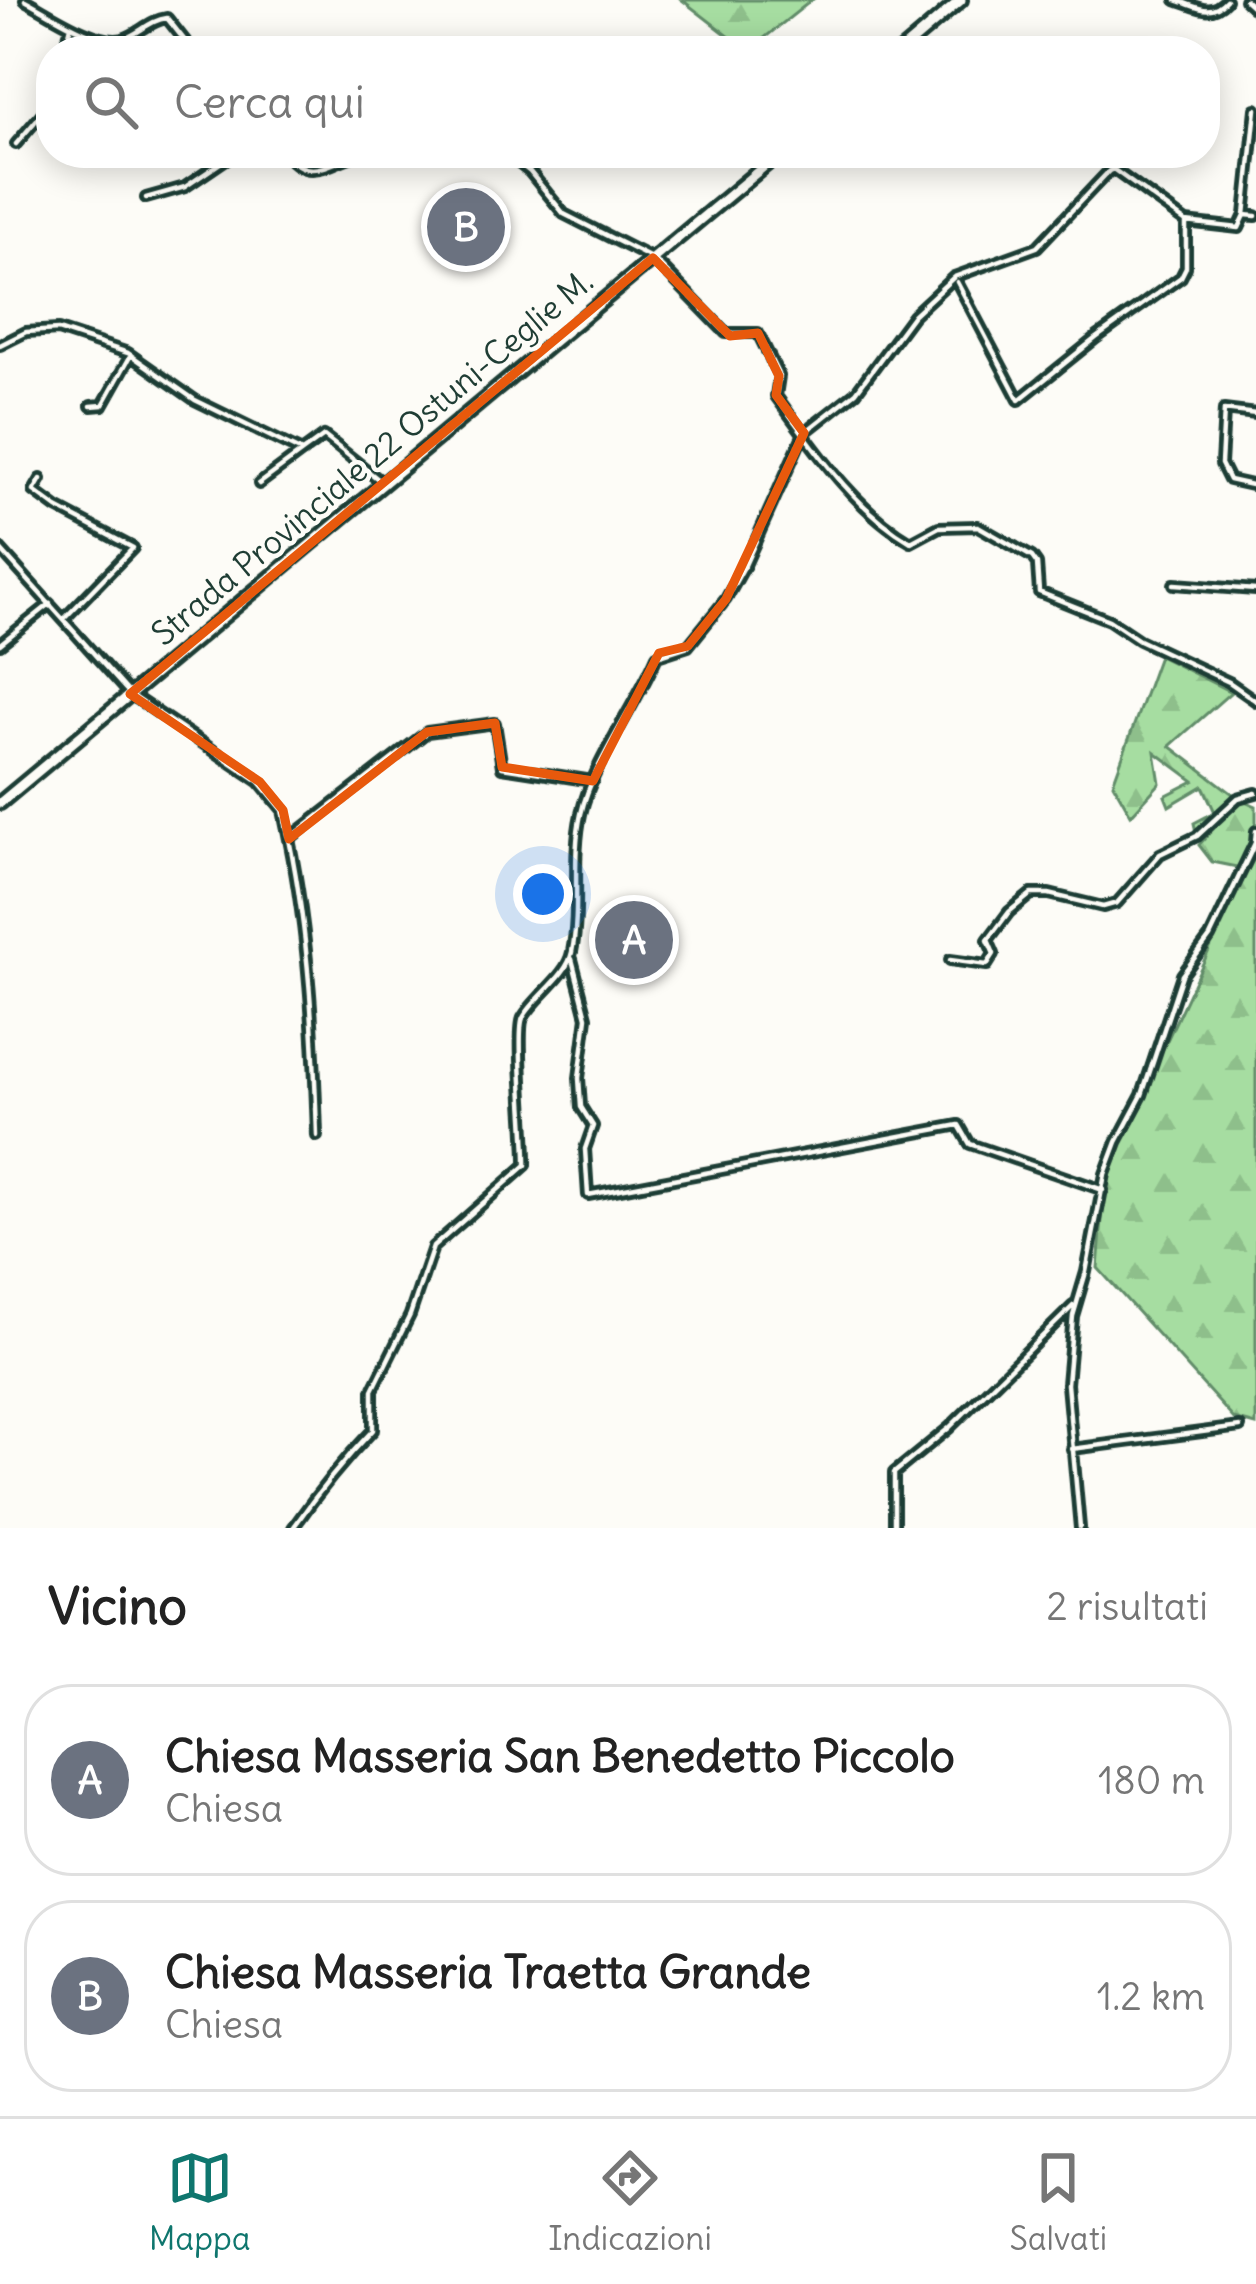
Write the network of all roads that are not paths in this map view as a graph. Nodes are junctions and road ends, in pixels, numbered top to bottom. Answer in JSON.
{"nodes":[{"id":1,"x":25,"y":0,"type":"edge"},
{"id":2,"x":961,"y":0,"type":"edge"},
{"id":3,"x":1176,"y":0,"type":"edge"},
{"id":4,"x":1226,"y":0,"type":"edge"},
{"id":5,"x":1245,"y":0,"type":"edge"},
{"id":6,"x":1256,"y":10,"type":"edge"},
{"id":7,"x":70,"y":26,"type":"junction"},
{"id":8,"x":68,"y":36,"type":"edge"},
{"id":9,"x":101,"y":36,"type":"edge"},
{"id":10,"x":124,"y":36,"type":"edge"},
{"id":11,"x":181,"y":36,"type":"edge"},
{"id":12,"x":919,"y":36,"type":"edge"},
{"id":13,"x":1256,"y":109,"type":"edge"},
{"id":14,"x":36,"y":121,"type":"edge"},
{"id":15,"x":16,"y":144,"type":"dead end"},
{"id":16,"x":214,"y":168,"type":"edge"},
{"id":17,"x":523,"y":168,"type":"edge"},
{"id":18,"x":761,"y":168,"type":"edge"},
{"id":19,"x":146,"y":198,"type":"dead end"},
{"id":20,"x":1245,"y":215,"type":"junction"},
{"id":21,"x":1256,"y":216,"type":"edge"},
{"id":22,"x":1186,"y":222,"type":"junction"},
{"id":23,"x":653,"y":258,"type":"junction"},
{"id":24,"x":957,"y":282,"type":"dead end"},
{"id":25,"x":0,"y":345,"type":"edge"},
{"id":26,"x":131,"y":355,"type":"junction"},
{"id":27,"x":91,"y":406,"type":"dead end"},
{"id":28,"x":1256,"y":414,"type":"edge"},
{"id":29,"x":804,"y":433,"type":"junction"},
{"id":30,"x":302,"y":452,"type":"junction"},
{"id":31,"x":41,"y":479,"type":"dead end"},
{"id":32,"x":383,"y":483,"type":"junction"},
{"id":33,"x":259,"y":484,"type":"dead end"},
{"id":34,"x":1256,"y":486,"type":"edge"},
{"id":35,"x":0,"y":550,"type":"edge"},
{"id":36,"x":1174,"y":584,"type":"dead end"},
{"id":37,"x":1256,"y":590,"type":"edge"},
{"id":38,"x":50,"y":604,"type":"junction"},
{"id":39,"x":64,"y":620,"type":"junction"},
{"id":40,"x":0,"y":644,"type":"edge"},
{"id":41,"x":130,"y":694,"type":"junction"},
{"id":42,"x":1256,"y":701,"type":"edge"},
{"id":43,"x":593,"y":781,"type":"junction"},
{"id":44,"x":1256,"y":793,"type":"edge"},
{"id":45,"x":0,"y":803,"type":"edge"},
{"id":46,"x":1256,"y":831,"type":"edge"},
{"id":47,"x":289,"y":838,"type":"junction"},
{"id":48,"x":572,"y":957,"type":"junction"},
{"id":49,"x":950,"y":960,"type":"dead end"},
{"id":50,"x":317,"y":1136,"type":"dead end"},
{"id":51,"x":1103,"y":1190,"type":"junction"},
{"id":52,"x":1069,"y":1315,"type":"junction"},
{"id":53,"x":1240,"y":1427,"type":"dead end"},
{"id":54,"x":1072,"y":1449,"type":"junction"},
{"id":55,"x":293,"y":1528,"type":"edge"},
{"id":56,"x":894,"y":1528,"type":"edge"},
{"id":57,"x":1080,"y":1528,"type":"edge"}],
"edges":[{"from":1,"to":7,"type":"street"},
{"from":2,"to":12,"type":"main road"},
{"from":3,"to":4,"type":"street"},
{"from":5,"to":6,"type":"street"},
{"from":7,"to":8,"type":"street"},
{"from":7,"to":9,"type":"street"},
{"from":10,"to":11,"type":"street"},
{"from":13,"to":20,"type":"street"},
{"from":14,"to":15,"type":"street"},
{"from":16,"to":19,"type":"street"},
{"from":17,"to":23,"type":"street"},
{"from":18,"to":23,"type":"main road","name":"Strada Provinciale 22 Ostuni-Ceglie M."},
{"from":20,"to":21,"type":"street"},
{"from":20,"to":22,"type":"street"},
{"from":22,"to":24,"type":"street"},
{"from":22,"to":29,"type":"street"},
{"from":23,"to":29,"type":"street"},
{"from":23,"to":32,"type":"main road","name":"Strada Provinciale 22 Ostuni-Ceglie M."},
{"from":25,"to":26,"type":"street"},
{"from":26,"to":27,"type":"street"},
{"from":26,"to":30,"type":"street"},
{"from":28,"to":34,"type":"street"},
{"from":29,"to":42,"type":"street"},
{"from":29,"to":43,"type":"street"},
{"from":30,"to":32,"type":"street"},
{"from":30,"to":33,"type":"street"},
{"from":31,"to":39,"type":"street"},
{"from":32,"to":41,"type":"main road","name":"Strada Provinciale 22 Ostuni-Ceglie M."},
{"from":35,"to":38,"type":"street"},
{"from":36,"to":37,"type":"street"},
{"from":38,"to":39,"type":"street"},
{"from":38,"to":40,"type":"street"},
{"from":39,"to":41,"type":"street"},
{"from":41,"to":45,"type":"main road","name":"Strada Provinciale 22 Ostuni-Ceglie M."},
{"from":41,"to":47,"type":"street"},
{"from":43,"to":47,"type":"street"},
{"from":43,"to":48,"type":"street"},
{"from":44,"to":49,"type":"street"},
{"from":46,"to":51,"type":"street"},
{"from":47,"to":50,"type":"street"},
{"from":48,"to":51,"type":"street"},
{"from":48,"to":55,"type":"street"},
{"from":51,"to":52,"type":"street"},
{"from":52,"to":54,"type":"street"},
{"from":52,"to":56,"type":"street"},
{"from":53,"to":54,"type":"street"},
{"from":54,"to":57,"type":"street"}]}
